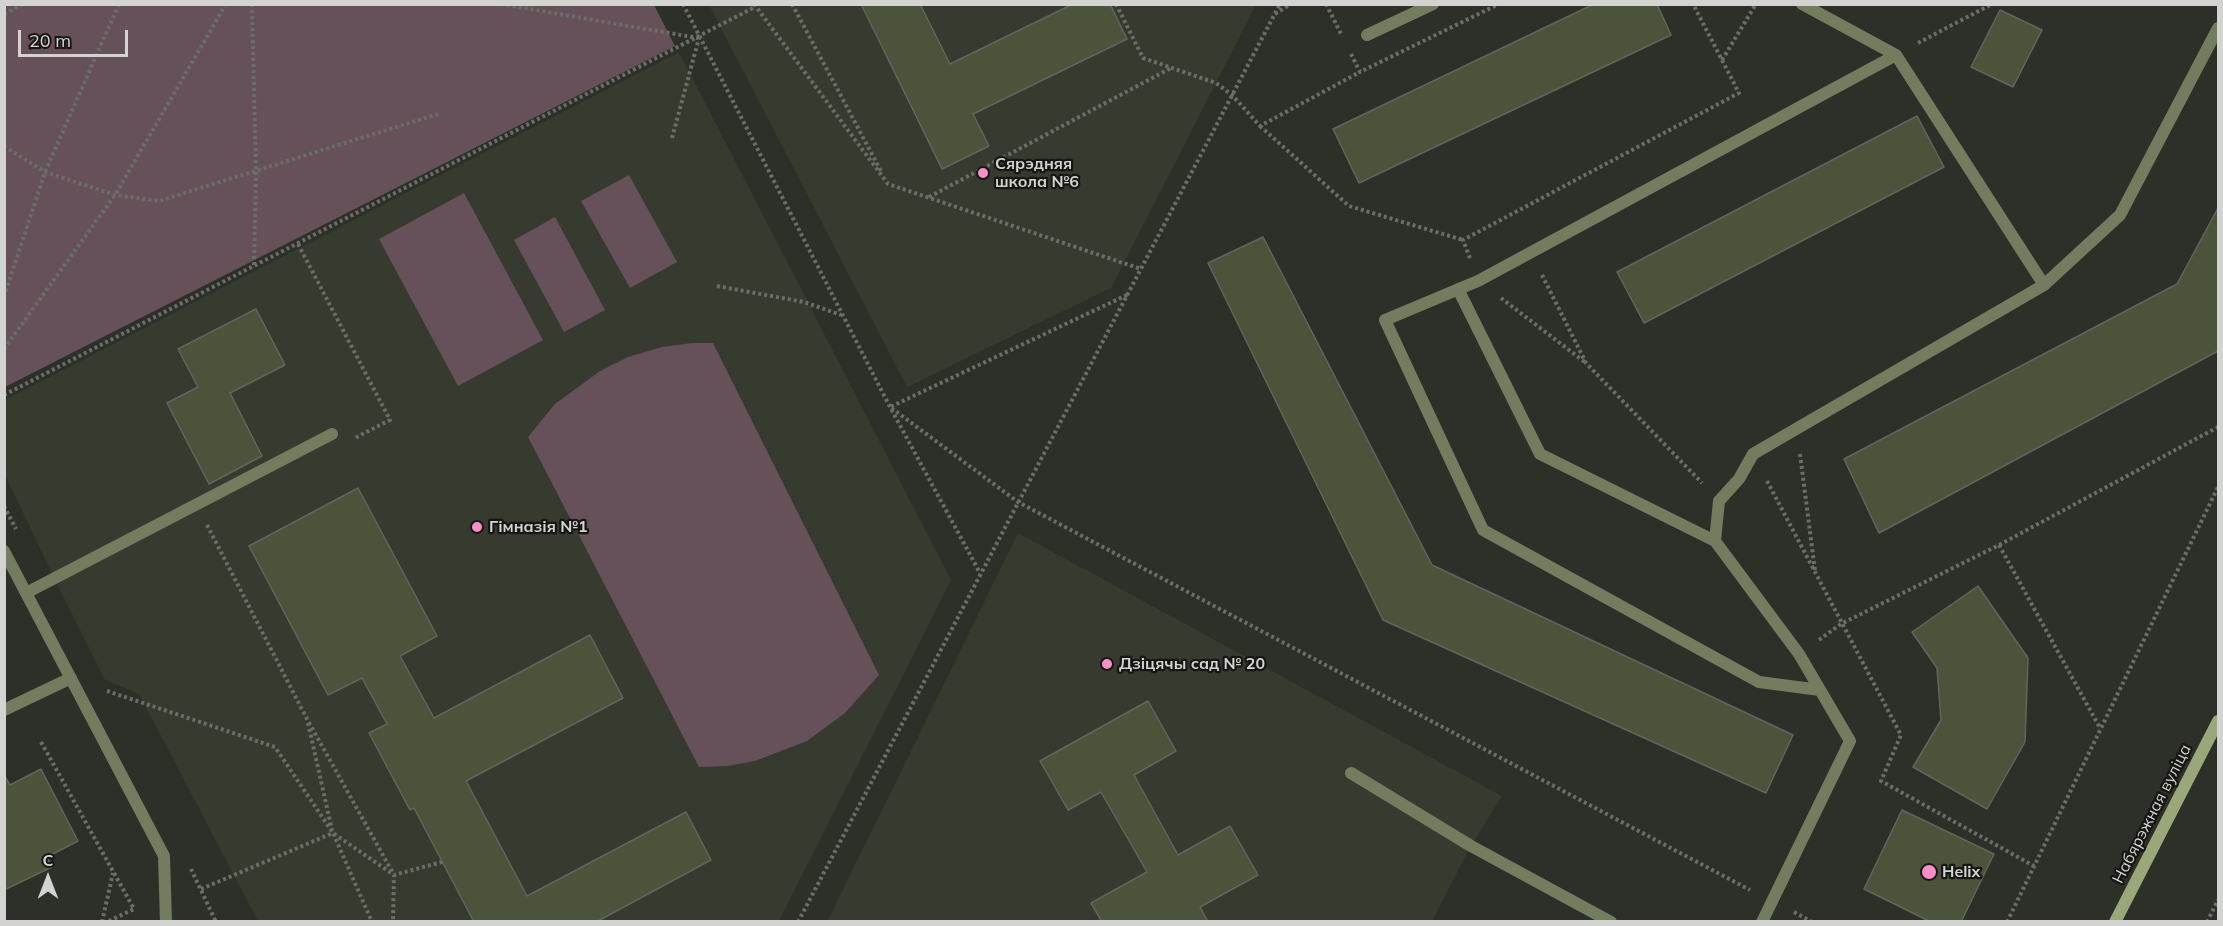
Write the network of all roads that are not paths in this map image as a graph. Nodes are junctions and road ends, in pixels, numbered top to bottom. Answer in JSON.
{"nodes":[{"id":1,"x":1433,"y":4,"type":"edge"},
{"id":2,"x":1802,"y":4,"type":"edge"},
{"id":3,"x":2218,"y":28,"type":"edge"},
{"id":4,"x":1367,"y":35,"type":"dead end"},
{"id":5,"x":1896,"y":55,"type":"junction"},
{"id":6,"x":2044,"y":285,"type":"junction"},
{"id":7,"x":1458,"y":290,"type":"junction"},
{"id":8,"x":333,"y":434,"type":"dead end"},
{"id":9,"x":1715,"y":540,"type":"junction"},
{"id":10,"x":4,"y":551,"type":"edge"},
{"id":11,"x":26,"y":593,"type":"junction"},
{"id":12,"x":71,"y":678,"type":"junction"},
{"id":13,"x":1820,"y":690,"type":"junction"},
{"id":14,"x":4,"y":710,"type":"edge"},
{"id":15,"x":2218,"y":721,"type":"edge"},
{"id":16,"x":1351,"y":773,"type":"dead end"},
{"id":17,"x":166,"y":921,"type":"edge"},
{"id":18,"x":1611,"y":921,"type":"edge"},
{"id":19,"x":1762,"y":921,"type":"edge"},
{"id":20,"x":2115,"y":921,"type":"edge"}],
"edges":[{"from":1,"to":4,"type":"lane"},
{"from":2,"to":5,"type":"lane"},
{"from":3,"to":6,"type":"lane"},
{"from":5,"to":6,"type":"lane"},
{"from":5,"to":7,"type":"lane"},
{"from":6,"to":9,"type":"lane"},
{"from":7,"to":9,"type":"lane"},
{"from":7,"to":13,"type":"lane"},
{"from":8,"to":11,"type":"lane"},
{"from":9,"to":13,"type":"lane"},
{"from":10,"to":11,"type":"lane"},
{"from":11,"to":12,"type":"lane"},
{"from":12,"to":14,"type":"lane"},
{"from":12,"to":17,"type":"lane"},
{"from":13,"to":19,"type":"lane"},
{"from":15,"to":20,"type":"main road","name":"Набярэжная вуліца"},
{"from":16,"to":18,"type":"lane"}]}
